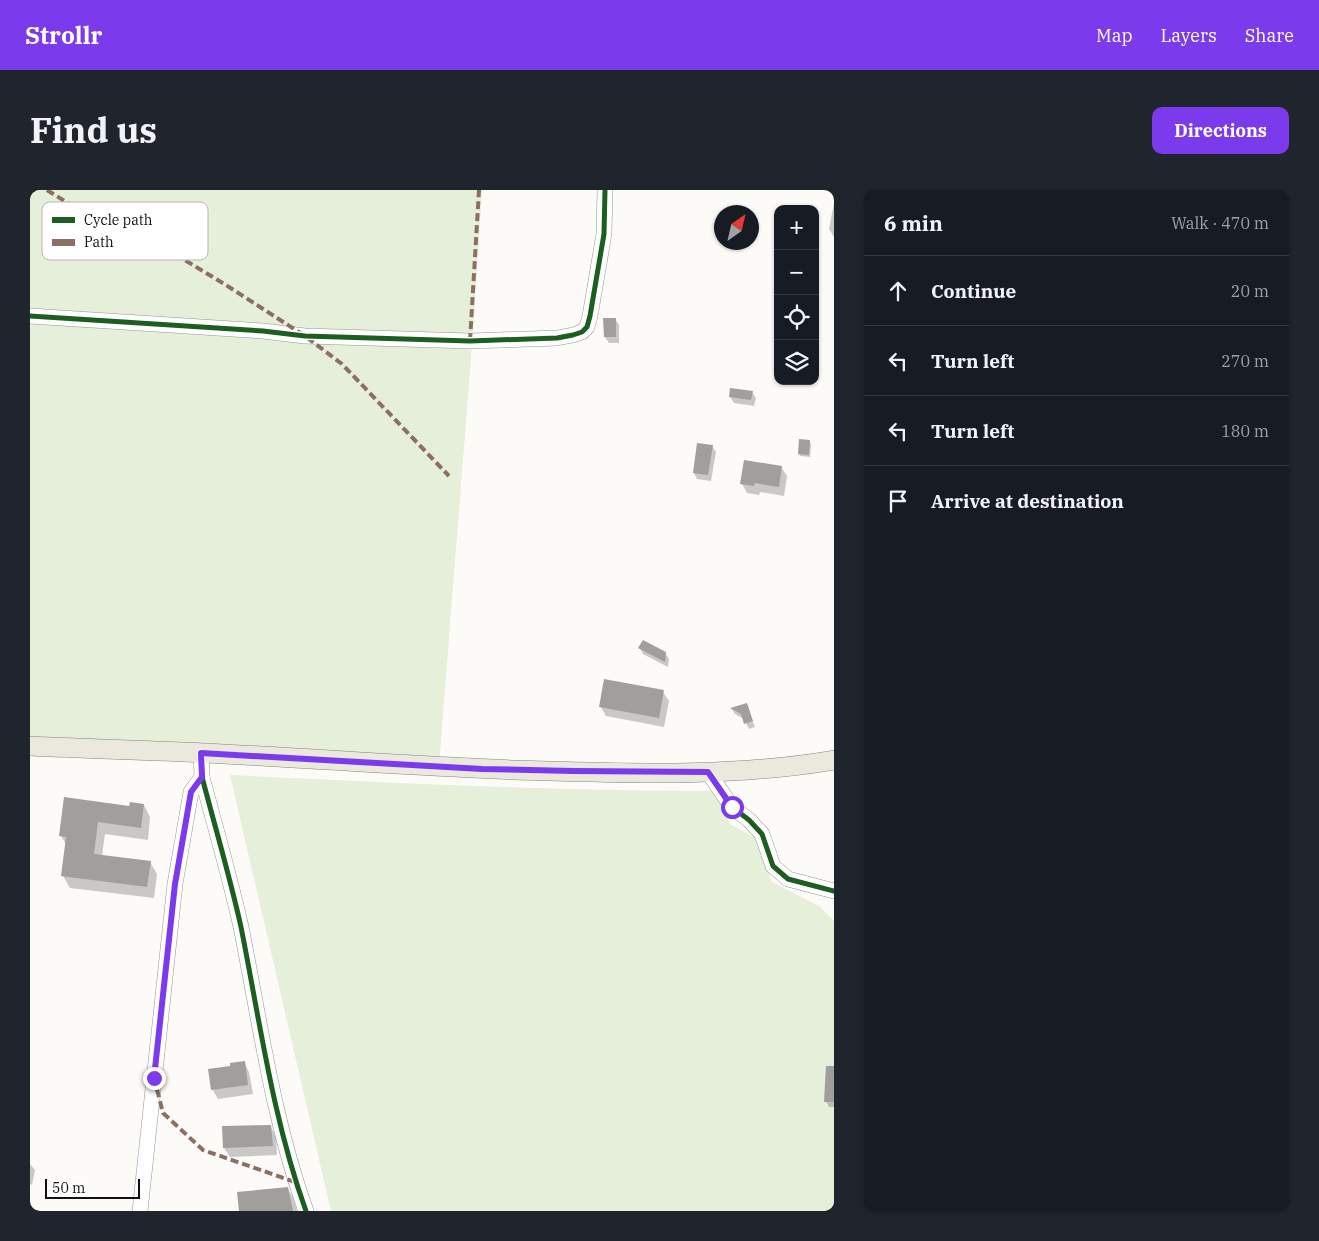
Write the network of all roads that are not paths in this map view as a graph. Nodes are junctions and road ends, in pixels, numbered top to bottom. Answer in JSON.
{"nodes":[{"id":1,"x":605,"y":190,"type":"edge"},
{"id":2,"x":30,"y":316,"type":"edge"},
{"id":3,"x":30,"y":746,"type":"edge"},
{"id":4,"x":201,"y":753,"type":"junction"},
{"id":5,"x":834,"y":760,"type":"edge"},
{"id":6,"x":708,"y":772,"type":"junction"},
{"id":7,"x":202,"y":777,"type":"junction"},
{"id":8,"x":834,"y":891,"type":"edge"},
{"id":9,"x":140,"y":1211,"type":"edge"},
{"id":10,"x":306,"y":1211,"type":"edge"}],
"edges":[{"from":1,"to":2,"type":"street"},
{"from":3,"to":4,"type":"main road"},
{"from":4,"to":6,"type":"main road"},
{"from":4,"to":7,"type":"street"},
{"from":5,"to":6,"type":"main road"},
{"from":6,"to":8,"type":"street"},
{"from":7,"to":9,"type":"street"},
{"from":7,"to":10,"type":"street"}]}
